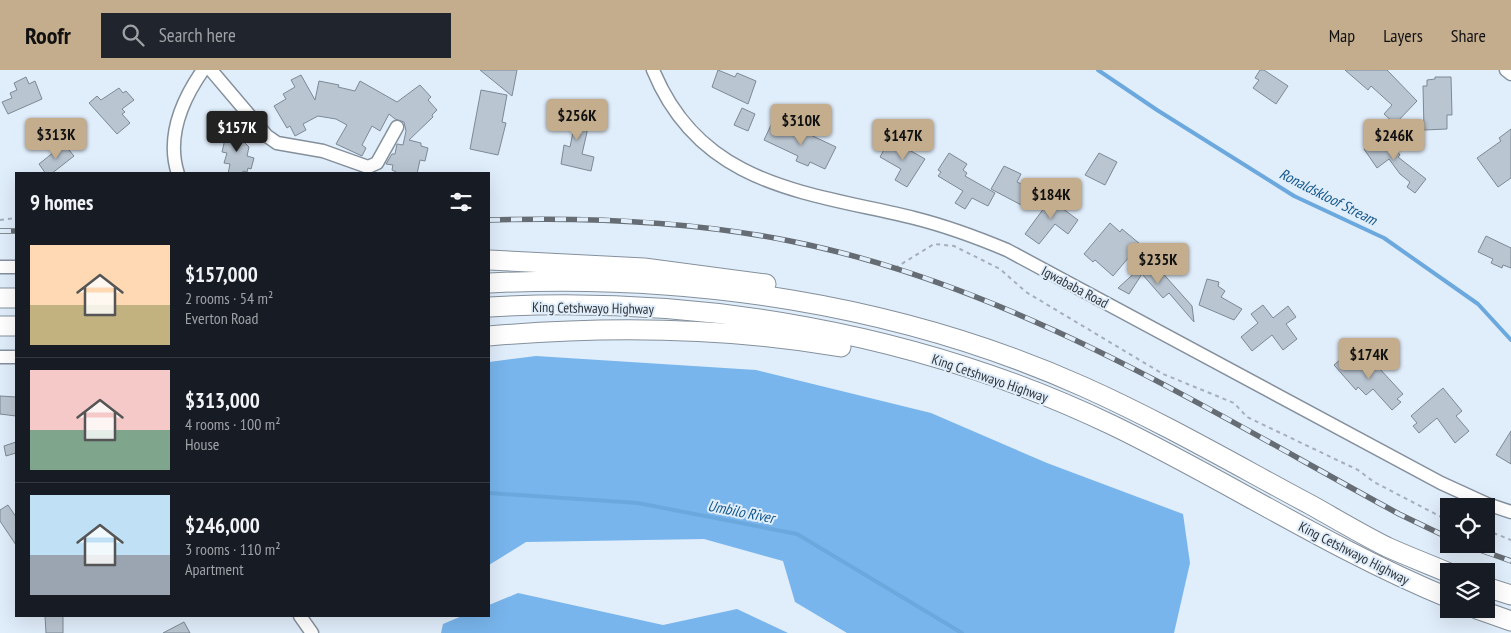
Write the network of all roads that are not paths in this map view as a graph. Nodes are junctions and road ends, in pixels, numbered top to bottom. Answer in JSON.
{"nodes":[{"id":1,"x":203,"y":70,"type":"edge"},
{"id":2,"x":211,"y":70,"type":"edge"},
{"id":3,"x":653,"y":70,"type":"edge"},
{"id":4,"x":1506,"y":70,"type":"edge"},
{"id":5,"x":1511,"y":74,"type":"edge"},
{"id":6,"x":397,"y":127,"type":"dead end"},
{"id":7,"x":178,"y":172,"type":"edge"},
{"id":8,"x":490,"y":260,"type":"edge"},
{"id":9,"x":0,"y":267,"type":"edge"},
{"id":10,"x":15,"y":267,"type":"edge"},
{"id":11,"x":490,"y":283,"type":"edge"},
{"id":12,"x":0,"y":298,"type":"edge"},
{"id":13,"x":15,"y":298,"type":"edge"},
{"id":14,"x":490,"y":308,"type":"edge"},
{"id":15,"x":0,"y":326,"type":"edge"},
{"id":16,"x":15,"y":326,"type":"edge"},
{"id":17,"x":920,"y":328,"type":"junction"},
{"id":18,"x":490,"y":336,"type":"edge"},
{"id":19,"x":0,"y":357,"type":"edge"},
{"id":20,"x":15,"y":357,"type":"edge"},
{"id":21,"x":938,"y":359,"type":"junction"},
{"id":22,"x":1511,"y":512,"type":"edge"},
{"id":23,"x":1440,"y":569,"type":"edge"},
{"id":24,"x":1495,"y":590,"type":"edge"},
{"id":25,"x":1440,"y":594,"type":"edge"},
{"id":26,"x":1511,"y":596,"type":"edge"},
{"id":27,"x":1495,"y":615,"type":"edge"},
{"id":28,"x":301,"y":617,"type":"edge"},
{"id":29,"x":1511,"y":620,"type":"edge"},
{"id":30,"x":312,"y":633,"type":"edge"}],
"edges":[{"from":1,"to":7,"type":"street"},
{"from":2,"to":6,"type":"street"},
{"from":3,"to":22,"type":"street","name":"Igwababa Road"},
{"from":4,"to":5,"type":"street"},
{"from":8,"to":17,"type":"highway"},
{"from":9,"to":10,"type":"street"},
{"from":11,"to":17,"type":"highway","name":"King Cetshwayo Highway"},
{"from":12,"to":13,"type":"highway"},
{"from":14,"to":21,"type":"highway","name":"King Cetshwayo Highway"},
{"from":15,"to":16,"type":"highway"},
{"from":17,"to":23,"type":"highway","name":"King Cetshwayo Highway"},
{"from":18,"to":21,"type":"highway"},
{"from":19,"to":20,"type":"street"},
{"from":21,"to":25,"type":"highway","name":"King Cetshwayo Highway"},
{"from":24,"to":26,"type":"highway"},
{"from":27,"to":29,"type":"highway"},
{"from":28,"to":30,"type":"street"}]}
